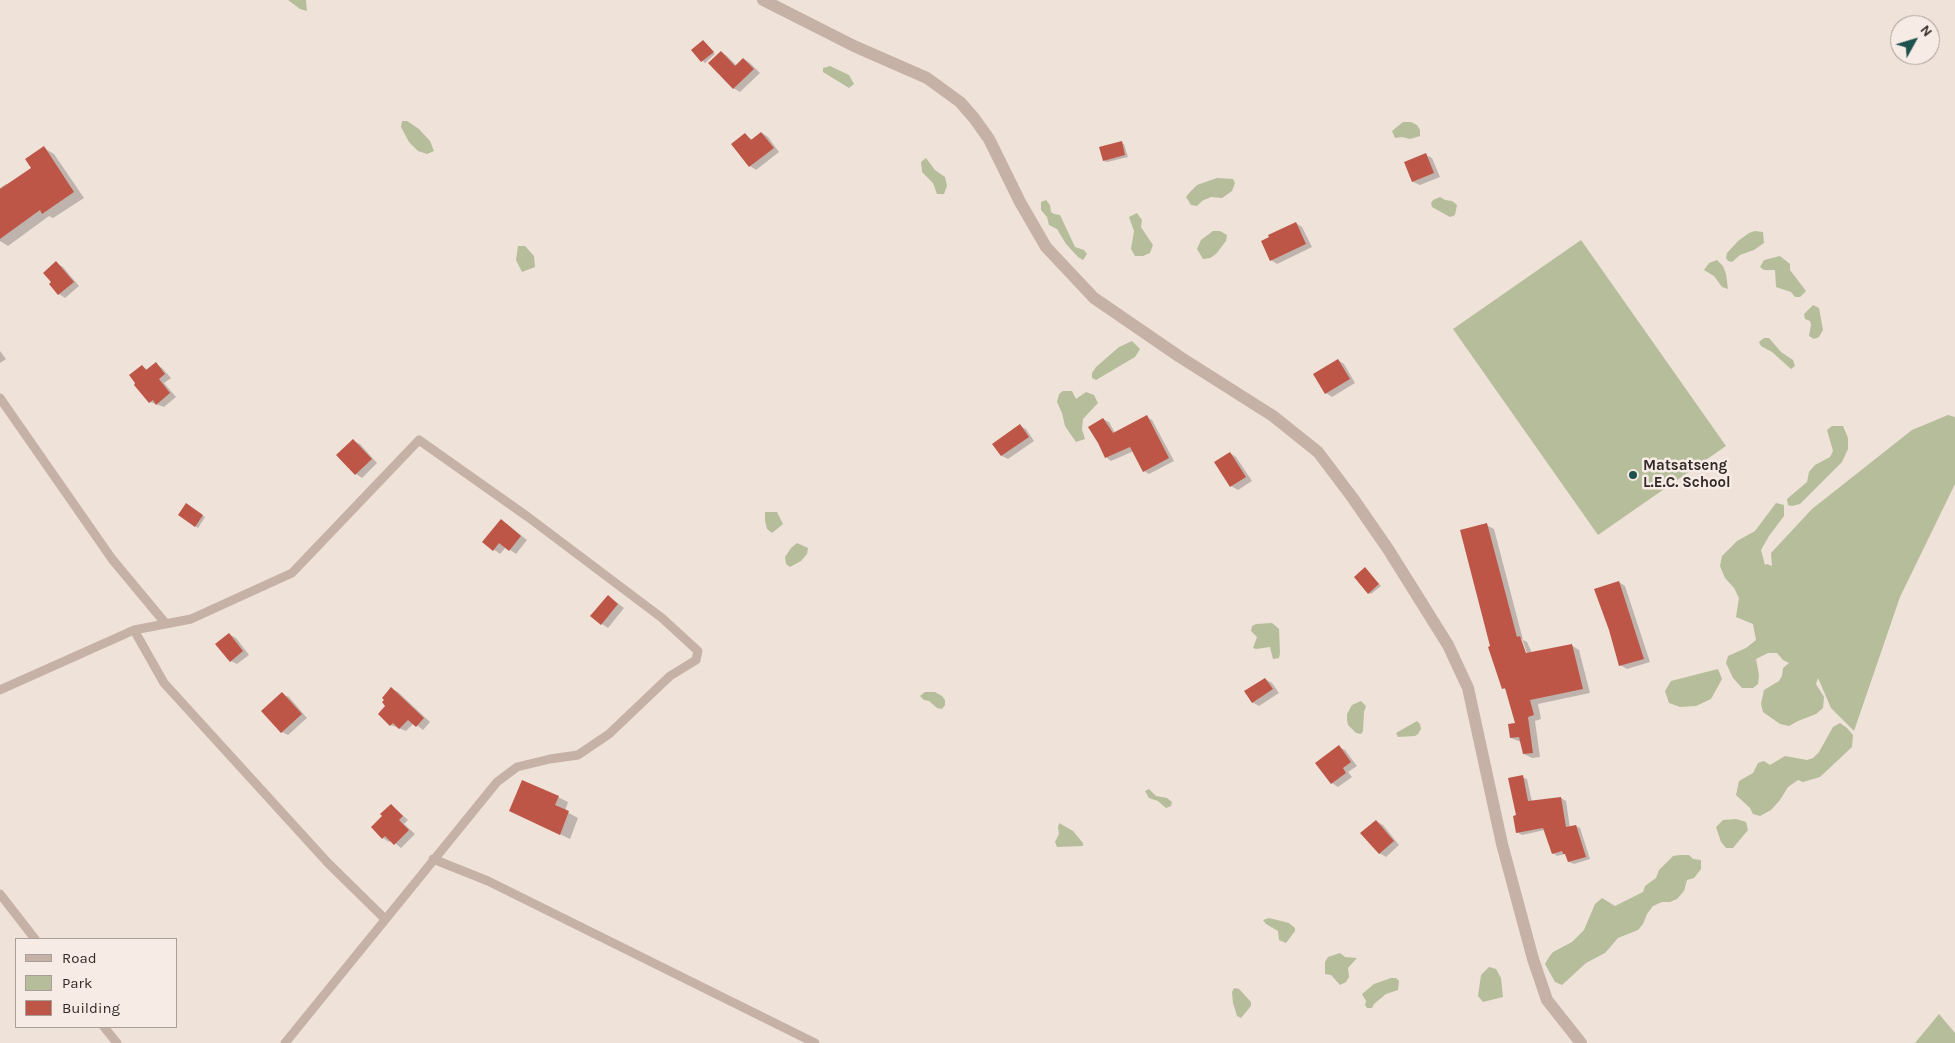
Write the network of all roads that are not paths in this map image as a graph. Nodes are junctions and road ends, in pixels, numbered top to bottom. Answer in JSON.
{"nodes":[{"id":1,"x":764,"y":0,"type":"edge"},
{"id":2,"x":0,"y":398,"type":"edge"},
{"id":3,"x":166,"y":624,"type":"junction"},
{"id":4,"x":134,"y":630,"type":"junction"},
{"id":5,"x":0,"y":690,"type":"edge"},
{"id":6,"x":433,"y":859,"type":"junction"},
{"id":7,"x":0,"y":894,"type":"edge"},
{"id":8,"x":385,"y":919,"type":"junction"},
{"id":9,"x":34,"y":938,"type":"edge"},
{"id":10,"x":105,"y":1028,"type":"edge"},
{"id":11,"x":117,"y":1043,"type":"edge"},
{"id":12,"x":286,"y":1043,"type":"edge"},
{"id":13,"x":815,"y":1043,"type":"edge"},
{"id":14,"x":1581,"y":1043,"type":"edge"}],
"edges":[{"from":1,"to":14,"type":"street"},
{"from":2,"to":3,"type":"lane"},
{"from":3,"to":4,"type":"lane"},
{"from":3,"to":6,"type":"lane"},
{"from":4,"to":5,"type":"lane"},
{"from":4,"to":8,"type":"lane"},
{"from":6,"to":8,"type":"lane"},
{"from":6,"to":13,"type":"lane"},
{"from":7,"to":9,"type":"lane"},
{"from":8,"to":12,"type":"lane"},
{"from":10,"to":11,"type":"lane"}]}
